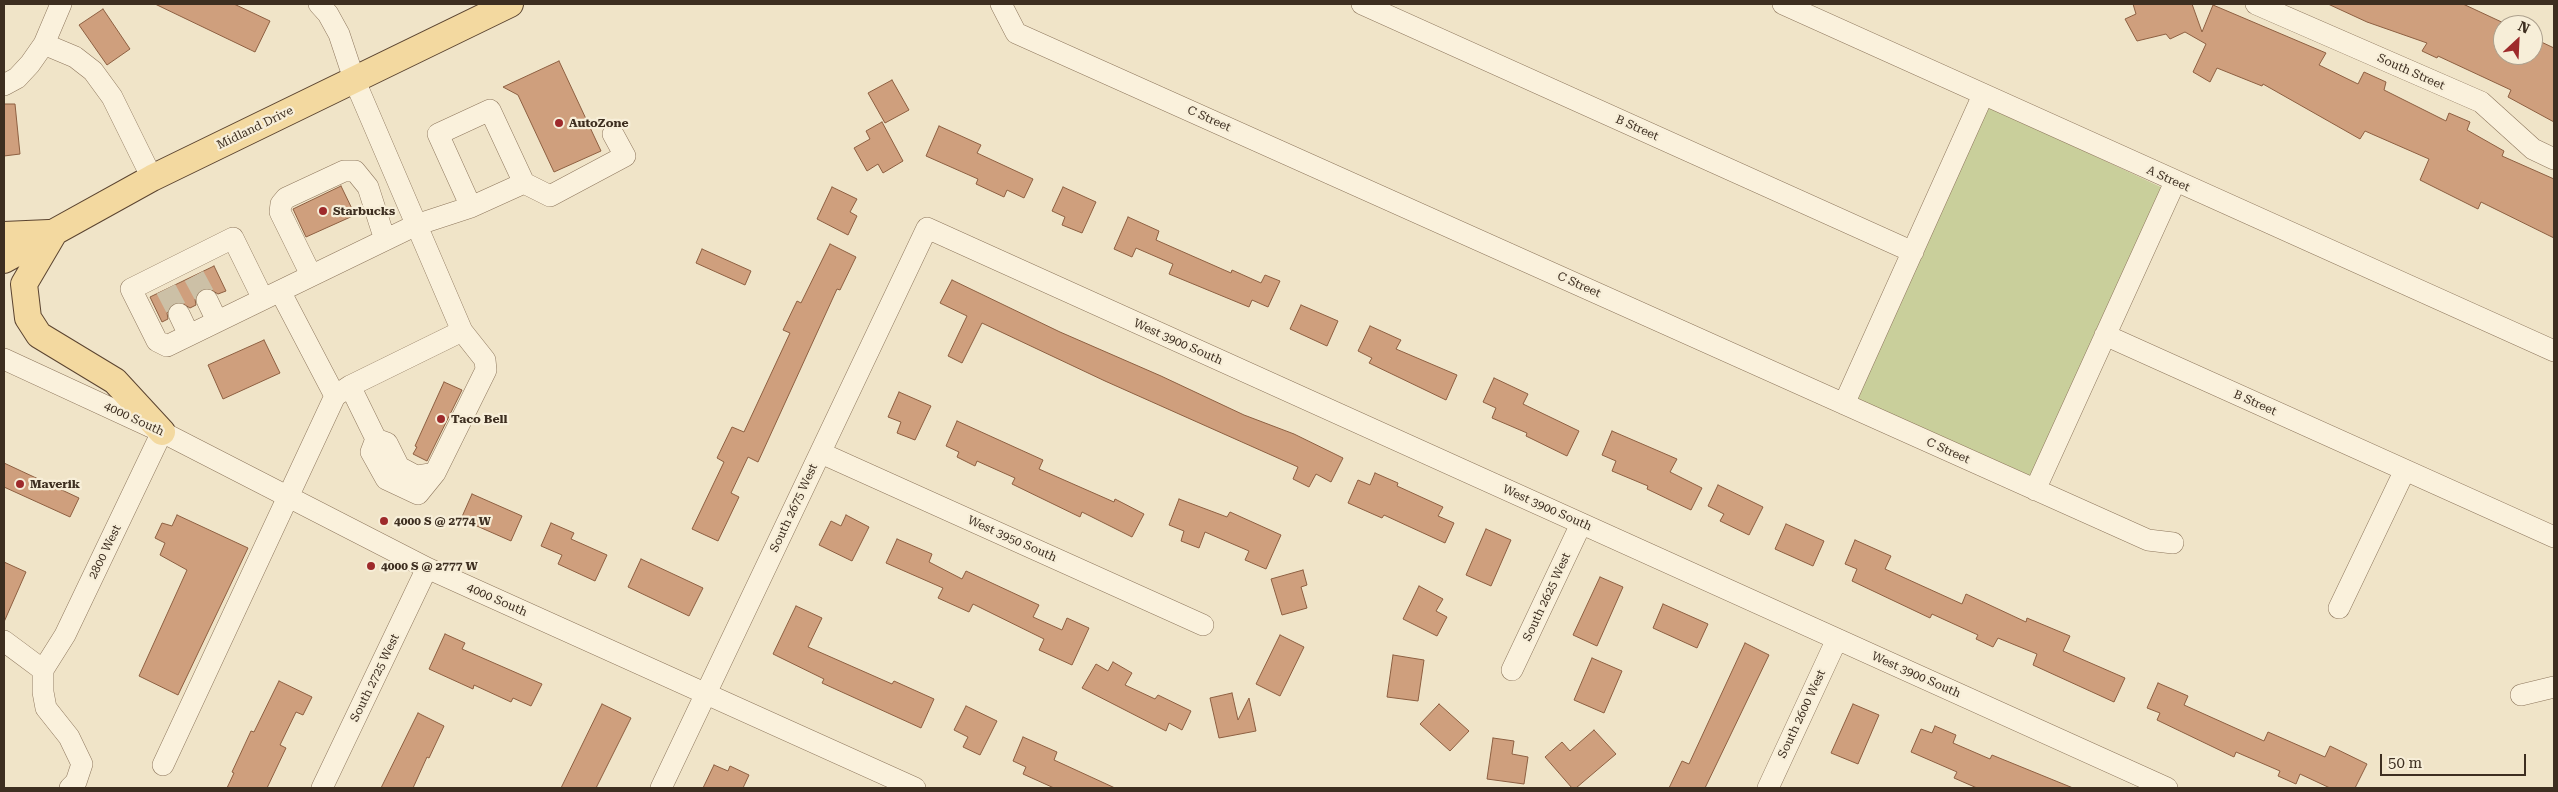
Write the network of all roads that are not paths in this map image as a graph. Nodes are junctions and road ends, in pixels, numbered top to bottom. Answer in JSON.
{"nodes":[{"id":1,"x":61,"y":4,"type":"edge"},
{"id":2,"x":319,"y":4,"type":"edge"},
{"id":3,"x":510,"y":4,"type":"edge"},
{"id":4,"x":1001,"y":4,"type":"edge"},
{"id":5,"x":1362,"y":4,"type":"edge"},
{"id":6,"x":1783,"y":4,"type":"edge"},
{"id":7,"x":2256,"y":4,"type":"edge"},
{"id":8,"x":44,"y":44,"type":"junction"},
{"id":9,"x":354,"y":79,"type":"junction"},
{"id":10,"x":4,"y":85,"type":"edge"},
{"id":11,"x":1983,"y":95,"type":"junction"},
{"id":12,"x":613,"y":134,"type":"dead end"},
{"id":13,"x":2554,"y":159,"type":"edge"},
{"id":14,"x":152,"y":178,"type":"junction"},
{"id":15,"x":2175,"y":182,"type":"junction"},
{"id":16,"x":524,"y":183,"type":"junction"},
{"id":17,"x":471,"y":207,"type":"junction"},
{"id":18,"x":416,"y":225,"type":"junction"},
{"id":19,"x":927,"y":228,"type":"joint"},
{"id":20,"x":54,"y":232,"type":"junction"},
{"id":21,"x":4,"y":235,"type":"edge"},
{"id":22,"x":385,"y":240,"type":"junction"},
{"id":23,"x":1912,"y":252,"type":"junction"},
{"id":24,"x":4,"y":260,"type":"edge"},
{"id":25,"x":311,"y":276,"type":"junction"},
{"id":26,"x":272,"y":295,"type":"junction"},
{"id":27,"x":207,"y":300,"type":"tunnel mouth"},
{"id":28,"x":179,"y":314,"type":"tunnel mouth"},
{"id":29,"x":217,"y":321,"type":"junction"},
{"id":30,"x":462,"y":331,"type":"junction"},
{"id":31,"x":189,"y":335,"type":"junction"},
{"id":32,"x":2106,"y":335,"type":"junction"},
{"id":33,"x":2554,"y":351,"type":"edge"},
{"id":34,"x":4,"y":359,"type":"edge"},
{"id":35,"x":343,"y":391,"type":"junction"},
{"id":36,"x":1844,"y":404,"type":"junction"},
{"id":37,"x":162,"y":432,"type":"junction"},
{"id":38,"x":820,"y":453,"type":"junction"},
{"id":39,"x":2406,"y":470,"type":"junction"},
{"id":40,"x":2035,"y":490,"type":"junction"},
{"id":41,"x":289,"y":498,"type":"junction"},
{"id":42,"x":1581,"y":524,"type":"junction"},
{"id":43,"x":2554,"y":537,"type":"edge"},
{"id":44,"x":2174,"y":543,"type":"dead end"},
{"id":45,"x":427,"y":568,"type":"junction"},
{"id":46,"x":2339,"y":608,"type":"dead end"},
{"id":47,"x":1203,"y":625,"type":"dead end"},
{"id":48,"x":1837,"y":639,"type":"junction"},
{"id":49,"x":4,"y":641,"type":"edge"},
{"id":50,"x":43,"y":670,"type":"junction"},
{"id":51,"x":1512,"y":670,"type":"dead end"},
{"id":52,"x":2554,"y":686,"type":"edge"},
{"id":53,"x":706,"y":693,"type":"junction"},
{"id":54,"x":2520,"y":695,"type":"dead end"},
{"id":55,"x":163,"y":764,"type":"dead end"},
{"id":56,"x":70,"y":788,"type":"edge"},
{"id":57,"x":322,"y":788,"type":"edge"},
{"id":58,"x":661,"y":788,"type":"edge"},
{"id":59,"x":915,"y":788,"type":"edge"},
{"id":60,"x":1768,"y":788,"type":"edge"},
{"id":61,"x":2167,"y":788,"type":"edge"}],
"edges":[{"from":1,"to":8,"type":"street"},
{"from":2,"to":9,"type":"street"},
{"from":3,"to":9,"type":"main road","name":"Midland Drive"},
{"from":4,"to":36,"type":"street","name":"C Street"},
{"from":5,"to":23,"type":"street","name":"B Street"},
{"from":6,"to":11,"type":"street","name":"A Street"},
{"from":7,"to":13,"type":"street","name":"South Street"},
{"from":8,"to":10,"type":"street"},
{"from":8,"to":14,"type":"street"},
{"from":9,"to":14,"type":"main road","name":"Midland Drive"},
{"from":9,"to":18,"type":"street"},
{"from":11,"to":15,"type":"street","name":"A Street"},
{"from":11,"to":23,"type":"street"},
{"from":12,"to":16,"type":"street"},
{"from":14,"to":20,"type":"main road","name":"Midland Drive"},
{"from":15,"to":32,"type":"street"},
{"from":15,"to":33,"type":"street","name":"A Street"},
{"from":16,"to":17,"type":"street"},
{"from":16,"to":17,"type":"street"},
{"from":17,"to":18,"type":"street"},
{"from":18,"to":22,"type":"street"},
{"from":18,"to":30,"type":"street"},
{"from":19,"to":38,"type":"street","name":"South 2675 West"},
{"from":19,"to":42,"type":"street","name":"West 3900 South"},
{"from":20,"to":21,"type":"main road"},
{"from":20,"to":24,"type":"main road","name":"Midland Drive"},
{"from":20,"to":37,"type":"main road"},
{"from":22,"to":25,"type":"street"},
{"from":22,"to":25,"type":"street"},
{"from":23,"to":36,"type":"street"},
{"from":25,"to":26,"type":"street"},
{"from":26,"to":29,"type":"street"},
{"from":26,"to":31,"type":"street"},
{"from":26,"to":35,"type":"street"},
{"from":27,"to":29,"type":"street"},
{"from":28,"to":31,"type":"street"},
{"from":29,"to":31,"type":"street"},
{"from":30,"to":35,"type":"street"},
{"from":30,"to":35,"type":"street"},
{"from":32,"to":39,"type":"street","name":"B Street"},
{"from":32,"to":40,"type":"street"},
{"from":34,"to":37,"type":"street","name":"4000 South"},
{"from":35,"to":41,"type":"street"},
{"from":36,"to":40,"type":"street","name":"C Street"},
{"from":37,"to":41,"type":"street","name":"4000 South"},
{"from":37,"to":50,"type":"street","name":"2800 West"},
{"from":38,"to":47,"type":"street","name":"West 3950 South"},
{"from":38,"to":53,"type":"street","name":"South 2675 West"},
{"from":39,"to":43,"type":"street","name":"B Street"},
{"from":39,"to":46,"type":"street"},
{"from":40,"to":44,"type":"street","name":"C Street"},
{"from":41,"to":45,"type":"street","name":"4000 South"},
{"from":41,"to":55,"type":"street"},
{"from":42,"to":48,"type":"street","name":"West 3900 South"},
{"from":42,"to":51,"type":"street","name":"South 2625 West"},
{"from":45,"to":53,"type":"street","name":"4000 South"},
{"from":45,"to":57,"type":"street","name":"South 2725 West"},
{"from":48,"to":60,"type":"street","name":"South 2600 West"},
{"from":48,"to":61,"type":"street","name":"West 3900 South"},
{"from":49,"to":50,"type":"street"},
{"from":50,"to":56,"type":"street"},
{"from":52,"to":54,"type":"street"},
{"from":53,"to":58,"type":"street","name":"South 2675 West"},
{"from":53,"to":59,"type":"street","name":"4000 South"}]}
